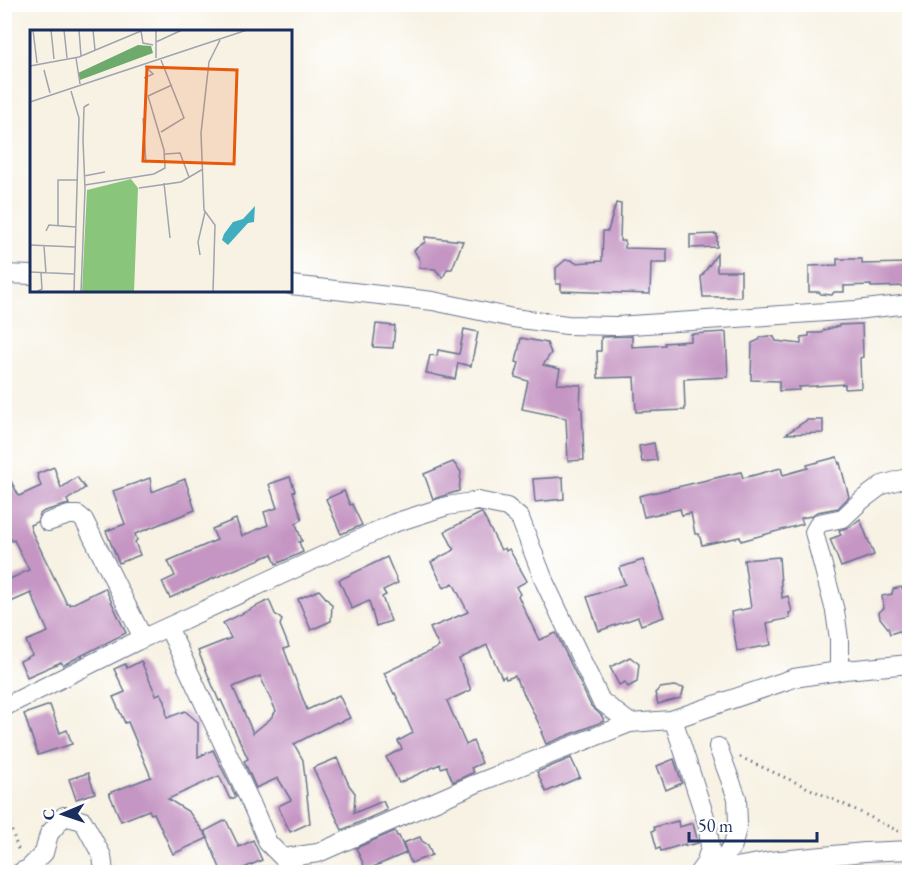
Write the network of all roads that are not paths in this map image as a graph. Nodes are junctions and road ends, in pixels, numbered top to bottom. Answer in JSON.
{"nodes":[{"id":1,"x":4,"y":274,"type":"edge"},
{"id":2,"x":30,"y":275,"type":"edge"},
{"id":3,"x":292,"y":285,"type":"edge"},
{"id":4,"x":909,"y":304,"type":"edge"},
{"id":5,"x":909,"y":477,"type":"edge"},
{"id":6,"x":48,"y":522,"type":"dead end"},
{"id":7,"x":168,"y":627,"type":"junction"},
{"id":8,"x":143,"y":638,"type":"junction"},
{"id":9,"x":909,"y":664,"type":"edge"},
{"id":10,"x":839,"y":671,"type":"junction"},
{"id":11,"x":4,"y":707,"type":"edge"},
{"id":12,"x":630,"y":723,"type":"junction"},
{"id":13,"x":676,"y":728,"type":"dead end"},
{"id":14,"x":718,"y":747,"type":"road end"},
{"id":15,"x":906,"y":842,"type":"edge"},
{"id":16,"x":21,"y":864,"type":"edge"},
{"id":17,"x":104,"y":873,"type":"edge"},
{"id":18,"x":700,"y":873,"type":"edge"},
{"id":19,"x":706,"y":873,"type":"edge"}],
"edges":[{"from":1,"to":2,"type":"street"},
{"from":3,"to":4,"type":"street"},
{"from":5,"to":10,"type":"street"},
{"from":6,"to":8,"type":"street"},
{"from":7,"to":8,"type":"street"},
{"from":7,"to":12,"type":"street"},
{"from":7,"to":12,"type":"street"},
{"from":8,"to":11,"type":"street"},
{"from":9,"to":10,"type":"street"},
{"from":10,"to":12,"type":"street"},
{"from":13,"to":18,"type":"street"},
{"from":14,"to":18,"type":"street"},
{"from":15,"to":19,"type":"street"},
{"from":16,"to":17,"type":"street"}]}
